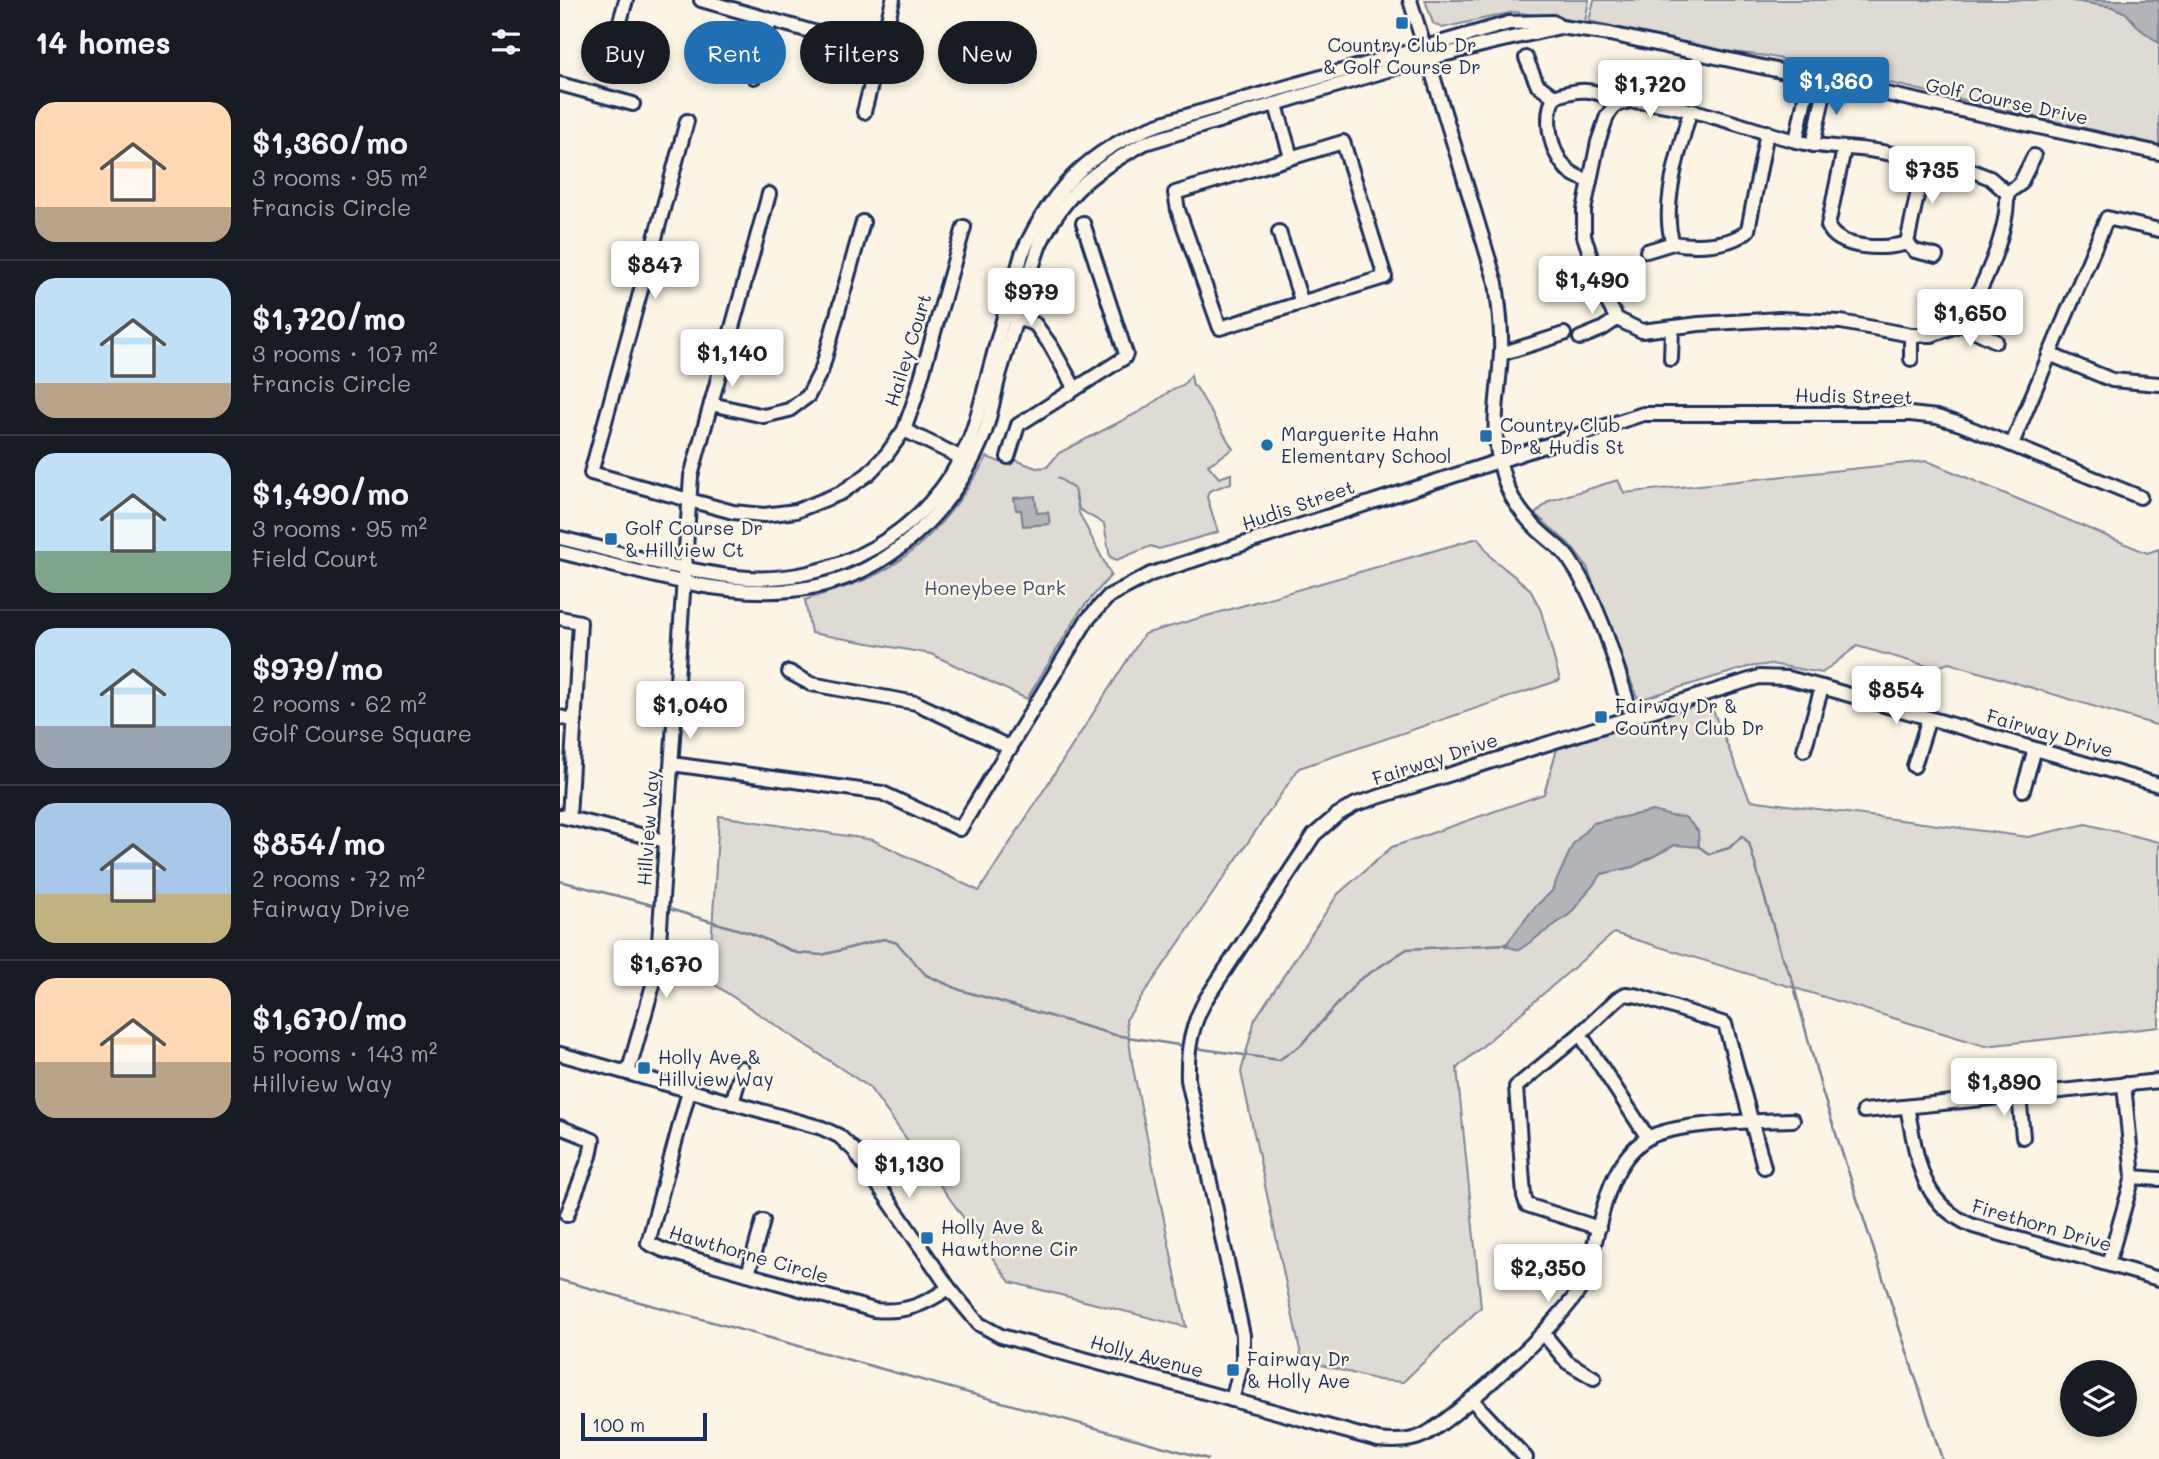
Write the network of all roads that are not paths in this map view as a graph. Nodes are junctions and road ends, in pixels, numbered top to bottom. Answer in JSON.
{"nodes":[{"id":1,"x":626,"y":0,"type":"edge"},
{"id":2,"x":701,"y":0,"type":"edge"},
{"id":3,"x":893,"y":0,"type":"edge"},
{"id":4,"x":1410,"y":0,"type":"edge"},
{"id":5,"x":620,"y":21,"type":"edge"},
{"id":6,"x":770,"y":21,"type":"edge"},
{"id":7,"x":888,"y":21,"type":"edge"},
{"id":8,"x":1425,"y":52,"type":"junction"},
{"id":9,"x":1527,"y":58,"type":"dead end"},
{"id":10,"x":1809,"y":79,"type":"junction"},
{"id":11,"x":1826,"y":83,"type":"junction"},
{"id":12,"x":560,"y":84,"type":"edge"},
{"id":13,"x":871,"y":84,"type":"edge"},
{"id":14,"x":1553,"y":97,"type":"junction"},
{"id":15,"x":633,"y":104,"type":"dead end"},
{"id":16,"x":1276,"y":104,"type":"junction"},
{"id":17,"x":1615,"y":105,"type":"junction"},
{"id":18,"x":864,"y":112,"type":"dead end"},
{"id":19,"x":1690,"y":112,"type":"junction"},
{"id":20,"x":687,"y":121,"type":"dead end"},
{"id":21,"x":1767,"y":132,"type":"junction"},
{"id":22,"x":1796,"y":141,"type":"junction"},
{"id":23,"x":1813,"y":145,"type":"junction"},
{"id":24,"x":1844,"y":149,"type":"junction"},
{"id":25,"x":2159,"y":153,"type":"edge"},
{"id":26,"x":2034,"y":156,"type":"dead end"},
{"id":27,"x":1291,"y":157,"type":"junction"},
{"id":28,"x":1924,"y":162,"type":"junction"},
{"id":29,"x":1590,"y":181,"type":"junction"},
{"id":30,"x":2007,"y":193,"type":"junction"},
{"id":31,"x":769,"y":194,"type":"dead end"},
{"id":32,"x":863,"y":222,"type":"dead end"},
{"id":33,"x":1083,"y":223,"type":"dead end"},
{"id":34,"x":964,"y":227,"type":"dead end"},
{"id":35,"x":2159,"y":230,"type":"edge"},
{"id":36,"x":1279,"y":232,"type":"dead end"},
{"id":37,"x":1673,"y":243,"type":"junction"},
{"id":38,"x":1907,"y":243,"type":"junction"},
{"id":39,"x":1647,"y":251,"type":"dead end"},
{"id":40,"x":1936,"y":256,"type":"dead end"},
{"id":41,"x":1302,"y":303,"type":"junction"},
{"id":42,"x":1011,"y":317,"type":"junction"},
{"id":43,"x":1618,"y":319,"type":"junction"},
{"id":44,"x":1961,"y":324,"type":"junction"},
{"id":45,"x":1672,"y":328,"type":"junction"},
{"id":46,"x":1564,"y":334,"type":"dead end"},
{"id":47,"x":1911,"y":335,"type":"junction"},
{"id":48,"x":1580,"y":338,"type":"dead end"},
{"id":49,"x":1996,"y":341,"type":"dead end"},
{"id":50,"x":1501,"y":354,"type":"junction"},
{"id":51,"x":2049,"y":354,"type":"junction"},
{"id":52,"x":1671,"y":359,"type":"dead end"},
{"id":53,"x":1912,"y":359,"type":"dead end"},
{"id":54,"x":2159,"y":384,"type":"edge"},
{"id":55,"x":1075,"y":388,"type":"junction"},
{"id":56,"x":711,"y":404,"type":"junction"},
{"id":57,"x":904,"y":430,"type":"junction"},
{"id":58,"x":2012,"y":444,"type":"junction"},
{"id":59,"x":1008,"y":457,"type":"dead end"},
{"id":60,"x":1498,"y":459,"type":"junction"},
{"id":61,"x":966,"y":461,"type":"junction"},
{"id":62,"x":2140,"y":497,"type":"dead end"},
{"id":63,"x":688,"y":500,"type":"junction"},
{"id":64,"x":560,"y":538,"type":"edge"},
{"id":65,"x":560,"y":552,"type":"edge"},
{"id":66,"x":685,"y":566,"type":"junction"},
{"id":67,"x":684,"y":582,"type":"junction"},
{"id":68,"x":560,"y":618,"type":"edge"},
{"id":69,"x":789,"y":672,"type":"dead end"},
{"id":70,"x":1822,"y":687,"type":"junction"},
{"id":71,"x":560,"y":717,"type":"edge"},
{"id":72,"x":1632,"y":717,"type":"junction"},
{"id":73,"x":1928,"y":718,"type":"junction"},
{"id":74,"x":575,"y":721,"type":"junction"},
{"id":75,"x":1011,"y":748,"type":"junction"},
{"id":76,"x":2035,"y":749,"type":"junction"},
{"id":77,"x":1804,"y":750,"type":"dead end"},
{"id":78,"x":672,"y":764,"type":"junction"},
{"id":79,"x":1914,"y":766,"type":"dead end"},
{"id":80,"x":2159,"y":785,"type":"edge"},
{"id":81,"x":2023,"y":790,"type":"dead end"},
{"id":82,"x":565,"y":817,"type":"edge"},
{"id":83,"x":666,"y":841,"type":"junction"},
{"id":84,"x":1580,"y":1034,"type":"junction"},
{"id":85,"x":560,"y":1054,"type":"edge"},
{"id":86,"x":742,"y":1068,"type":"dead end"},
{"id":87,"x":628,"y":1073,"type":"junction"},
{"id":88,"x":2159,"y":1081,"type":"edge"},
{"id":89,"x":2124,"y":1084,"type":"junction"},
{"id":90,"x":689,"y":1090,"type":"junction"},
{"id":91,"x":2019,"y":1095,"type":"junction"},
{"id":92,"x":732,"y":1103,"type":"junction"},
{"id":93,"x":1907,"y":1107,"type":"junction"},
{"id":94,"x":1864,"y":1111,"type":"dead end"},
{"id":95,"x":1793,"y":1120,"type":"dead end"},
{"id":96,"x":1752,"y":1122,"type":"junction"},
{"id":97,"x":560,"y":1127,"type":"edge"},
{"id":98,"x":2023,"y":1137,"type":"dead end"},
{"id":99,"x":1648,"y":1138,"type":"junction"},
{"id":100,"x":1763,"y":1167,"type":"dead end"},
{"id":101,"x":2133,"y":1177,"type":"junction"},
{"id":102,"x":2159,"y":1179,"type":"edge"},
{"id":103,"x":567,"y":1214,"type":"dead end"},
{"id":104,"x":763,"y":1222,"type":"dead end"},
{"id":105,"x":1599,"y":1228,"type":"junction"},
{"id":106,"x":2108,"y":1264,"type":"junction"},
{"id":107,"x":748,"y":1274,"type":"junction"},
{"id":108,"x":2159,"y":1279,"type":"edge"},
{"id":109,"x":949,"y":1288,"type":"junction"},
{"id":110,"x":1543,"y":1333,"type":"junction"},
{"id":111,"x":1594,"y":1378,"type":"dead end"},
{"id":112,"x":1232,"y":1399,"type":"junction"},
{"id":113,"x":1471,"y":1399,"type":"junction"},
{"id":114,"x":1526,"y":1458,"type":"edge"}],
"edges":[{"from":1,"to":5,"type":"street"},
{"from":2,"to":6,"type":"street"},
{"from":3,"to":7,"type":"street"},
{"from":4,"to":8,"type":"street"},
{"from":8,"to":10,"type":"street","name":"Golf Course Drive"},
{"from":8,"to":16,"type":"street","name":"Golf Course Drive"},
{"from":8,"to":42,"type":"street","name":"Golf Course Drive"},
{"from":8,"to":50,"type":"street"},
{"from":9,"to":14,"type":"street"},
{"from":10,"to":11,"type":"street","name":"Golf Course Drive"},
{"from":10,"to":22,"type":"street"},
{"from":11,"to":23,"type":"street"},
{"from":11,"to":25,"type":"street","name":"Golf Course Drive"},
{"from":12,"to":15,"type":"street"},
{"from":13,"to":18,"type":"street"},
{"from":14,"to":17,"type":"street"},
{"from":14,"to":29,"type":"street"},
{"from":16,"to":27,"type":"street"},
{"from":16,"to":42,"type":"street","name":"Golf Course Drive"},
{"from":17,"to":19,"type":"street"},
{"from":17,"to":29,"type":"street"},
{"from":19,"to":21,"type":"street"},
{"from":19,"to":37,"type":"street"},
{"from":20,"to":63,"type":"street","name":"Hailey Court"},
{"from":21,"to":22,"type":"street"},
{"from":21,"to":37,"type":"street"},
{"from":22,"to":23,"type":"street"},
{"from":23,"to":24,"type":"street"},
{"from":24,"to":28,"type":"street"},
{"from":24,"to":38,"type":"street"},
{"from":26,"to":30,"type":"street"},
{"from":27,"to":41,"type":"street"},
{"from":27,"to":41,"type":"street"},
{"from":28,"to":30,"type":"street"},
{"from":28,"to":38,"type":"street"},
{"from":29,"to":43,"type":"street"},
{"from":30,"to":44,"type":"street"},
{"from":31,"to":56,"type":"street","name":"Hillview Way"},
{"from":32,"to":56,"type":"street"},
{"from":33,"to":55,"type":"street"},
{"from":34,"to":57,"type":"street","name":"Hailey Court"},
{"from":35,"to":51,"type":"street"},
{"from":36,"to":41,"type":"street"},
{"from":37,"to":39,"type":"street"},
{"from":38,"to":40,"type":"street"},
{"from":42,"to":55,"type":"street"},
{"from":42,"to":61,"type":"street","name":"Golf Course Drive"},
{"from":43,"to":45,"type":"street"},
{"from":43,"to":48,"type":"street"},
{"from":44,"to":47,"type":"street"},
{"from":44,"to":49,"type":"street"},
{"from":45,"to":47,"type":"street"},
{"from":45,"to":52,"type":"street"},
{"from":46,"to":50,"type":"street"},
{"from":47,"to":53,"type":"street"},
{"from":50,"to":60,"type":"street"},
{"from":51,"to":54,"type":"street"},
{"from":51,"to":58,"type":"street"},
{"from":55,"to":59,"type":"street"},
{"from":56,"to":63,"type":"street","name":"Hillview Way"},
{"from":57,"to":61,"type":"street"},
{"from":57,"to":63,"type":"street","name":"Hailey Court"},
{"from":58,"to":60,"type":"street","name":"Hudis Street"},
{"from":58,"to":62,"type":"street","name":"Hudis Street"},
{"from":60,"to":72,"type":"street"},
{"from":60,"to":75,"type":"street","name":"Hudis Street"},
{"from":61,"to":66,"type":"street","name":"Golf Course Drive"},
{"from":61,"to":67,"type":"street","name":"Golf Course Drive"},
{"from":63,"to":66,"type":"street","name":"Hillview Way"},
{"from":64,"to":66,"type":"street","name":"Golf Course Drive"},
{"from":65,"to":67,"type":"street","name":"Golf Course Drive"},
{"from":66,"to":67,"type":"street","name":"Hillview Way"},
{"from":67,"to":78,"type":"street","name":"Hillview Way"},
{"from":68,"to":74,"type":"street"},
{"from":69,"to":75,"type":"street"},
{"from":70,"to":72,"type":"street","name":"Fairway Drive"},
{"from":70,"to":73,"type":"street","name":"Fairway Drive"},
{"from":70,"to":77,"type":"street"},
{"from":71,"to":74,"type":"street"},
{"from":72,"to":112,"type":"street","name":"Fairway Drive"},
{"from":73,"to":76,"type":"street","name":"Fairway Drive"},
{"from":73,"to":79,"type":"street"},
{"from":74,"to":82,"type":"street"},
{"from":75,"to":78,"type":"street","name":"Hudis Street"},
{"from":76,"to":80,"type":"street","name":"Fairway Drive"},
{"from":76,"to":81,"type":"street"},
{"from":78,"to":83,"type":"street","name":"Hillview Way"},
{"from":82,"to":83,"type":"street"},
{"from":83,"to":87,"type":"street","name":"Hillview Way"},
{"from":84,"to":96,"type":"street"},
{"from":84,"to":99,"type":"street"},
{"from":84,"to":105,"type":"street"},
{"from":85,"to":87,"type":"street","name":"Holly Avenue"},
{"from":86,"to":92,"type":"street"},
{"from":87,"to":90,"type":"street","name":"Holly Avenue"},
{"from":88,"to":89,"type":"street"},
{"from":89,"to":91,"type":"street"},
{"from":89,"to":101,"type":"street"},
{"from":90,"to":92,"type":"street","name":"Holly Avenue"},
{"from":90,"to":107,"type":"street","name":"Hawthorne Circle"},
{"from":91,"to":93,"type":"street"},
{"from":91,"to":98,"type":"street"},
{"from":92,"to":109,"type":"street","name":"Holly Avenue"},
{"from":93,"to":94,"type":"street"},
{"from":93,"to":106,"type":"street","name":"Firethorn Drive"},
{"from":95,"to":96,"type":"street","name":"Holly Avenue"},
{"from":96,"to":99,"type":"street","name":"Holly Avenue"},
{"from":96,"to":100,"type":"street"},
{"from":97,"to":103,"type":"street"},
{"from":99,"to":105,"type":"street","name":"Holly Avenue"},
{"from":101,"to":102,"type":"street"},
{"from":101,"to":106,"type":"street"},
{"from":104,"to":107,"type":"street"},
{"from":105,"to":110,"type":"street","name":"Holly Avenue"},
{"from":106,"to":108,"type":"street","name":"Firethorn Drive"},
{"from":107,"to":109,"type":"street","name":"Hawthorne Circle"},
{"from":109,"to":112,"type":"street","name":"Holly Avenue"},
{"from":110,"to":111,"type":"street"},
{"from":110,"to":113,"type":"street","name":"Holly Avenue"},
{"from":112,"to":113,"type":"street","name":"Holly Avenue"},
{"from":113,"to":114,"type":"street"}]}
